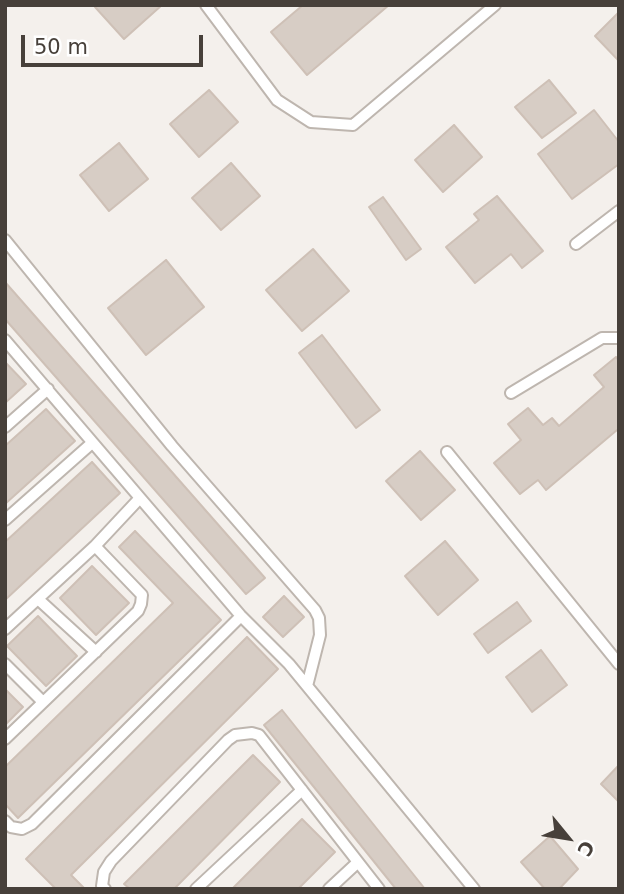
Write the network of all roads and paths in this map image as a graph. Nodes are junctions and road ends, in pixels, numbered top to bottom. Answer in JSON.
{"nodes":[{"id":1,"x":206,"y":5,"type":"edge"},
{"id":2,"x":495,"y":5,"type":"edge"},
{"id":3,"x":619,"y":211,"type":"edge"},
{"id":4,"x":5,"y":240,"type":"edge"},
{"id":5,"x":576,"y":244,"type":"dead end"},
{"id":6,"x":619,"y":338,"type":"edge"},
{"id":7,"x":5,"y":340,"type":"edge"},
{"id":8,"x":48,"y":389,"type":"junction"},
{"id":9,"x":511,"y":393,"type":"dead end"},
{"id":10,"x":5,"y":427,"type":"edge"},
{"id":11,"x":92,"y":443,"type":"junction"},
{"id":12,"x":447,"y":452,"type":"dead end"},
{"id":13,"x":139,"y":499,"type":"junction"},
{"id":14,"x":5,"y":520,"type":"edge"},
{"id":15,"x":95,"y":546,"type":"junction"},
{"id":16,"x":38,"y":599,"type":"junction"},
{"id":17,"x":241,"y":616,"type":"junction"},
{"id":18,"x":5,"y":629,"type":"edge"},
{"id":19,"x":96,"y":652,"type":"junction"},
{"id":20,"x":5,"y":664,"type":"edge"},
{"id":21,"x":619,"y":664,"type":"edge"},
{"id":22,"x":307,"y":686,"type":"junction"},
{"id":23,"x":43,"y":702,"type":"junction"},
{"id":24,"x":5,"y":739,"type":"edge"},
{"id":25,"x":302,"y":790,"type":"junction"},
{"id":26,"x":5,"y":821,"type":"edge"},
{"id":27,"x":357,"y":863,"type":"junction"},
{"id":28,"x":105,"y":889,"type":"edge"},
{"id":29,"x":196,"y":889,"type":"edge"},
{"id":30,"x":330,"y":889,"type":"edge"},
{"id":31,"x":379,"y":889,"type":"edge"},
{"id":32,"x":474,"y":889,"type":"edge"}],
"edges":[{"from":1,"to":2,"type":"lane"},
{"from":3,"to":5,"type":"lane"},
{"from":4,"to":22,"type":"lane"},
{"from":6,"to":9,"type":"lane"},
{"from":7,"to":8,"type":"lane"},
{"from":8,"to":10,"type":"lane"},
{"from":8,"to":11,"type":"lane"},
{"from":11,"to":13,"type":"lane"},
{"from":11,"to":14,"type":"lane"},
{"from":12,"to":21,"type":"lane"},
{"from":13,"to":15,"type":"lane"},
{"from":13,"to":17,"type":"lane"},
{"from":15,"to":16,"type":"lane"},
{"from":15,"to":19,"type":"lane"},
{"from":16,"to":18,"type":"lane"},
{"from":16,"to":19,"type":"lane"},
{"from":17,"to":22,"type":"lane"},
{"from":17,"to":26,"type":"lane"},
{"from":19,"to":23,"type":"lane"},
{"from":20,"to":23,"type":"lane"},
{"from":22,"to":32,"type":"lane"},
{"from":23,"to":24,"type":"lane"},
{"from":25,"to":27,"type":"lane"},
{"from":25,"to":28,"type":"lane"},
{"from":25,"to":29,"type":"lane"},
{"from":27,"to":30,"type":"lane"},
{"from":27,"to":31,"type":"lane"}]}
